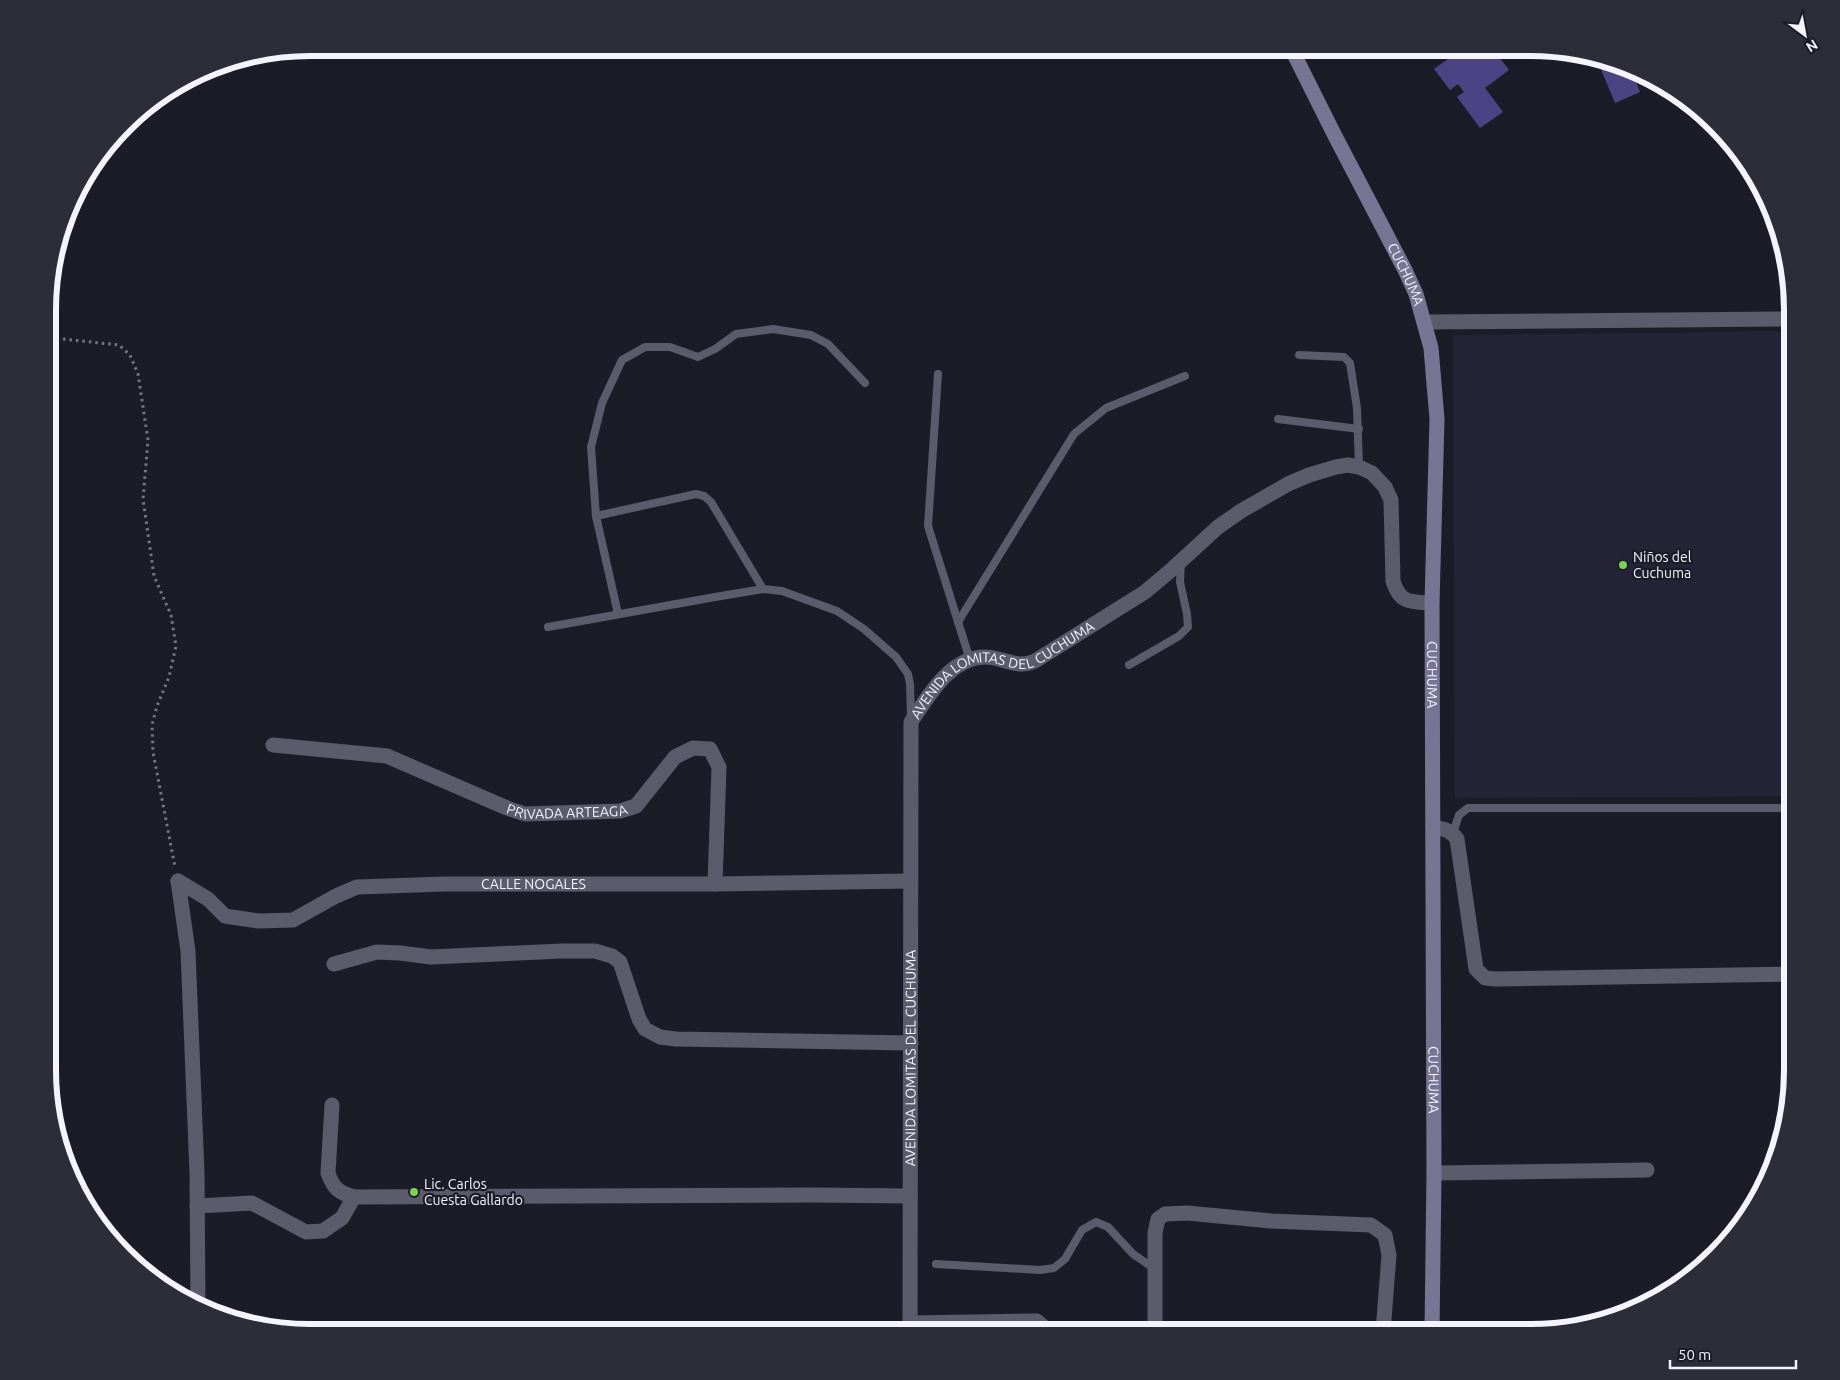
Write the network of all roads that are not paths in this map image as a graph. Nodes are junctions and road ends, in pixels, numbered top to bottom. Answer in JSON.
{"nodes":[{"id":1,"x":1295,"y":56,"type":"edge"},
{"id":2,"x":1784,"y":319,"type":"edge"},
{"id":3,"x":1425,"y":322,"type":"junction"},
{"id":4,"x":1298,"y":354,"type":"dead end"},
{"id":5,"x":938,"y":374,"type":"dead end"},
{"id":6,"x":1185,"y":376,"type":"dead end"},
{"id":7,"x":864,"y":383,"type":"dead end"},
{"id":8,"x":1278,"y":419,"type":"dead end"},
{"id":9,"x":1359,"y":429,"type":"junction"},
{"id":10,"x":1359,"y":467,"type":"junction"},
{"id":11,"x":596,"y":516,"type":"junction"},
{"id":12,"x":1181,"y":560,"type":"junction"},
{"id":13,"x":763,"y":589,"type":"junction"},
{"id":14,"x":1432,"y":603,"type":"junction"},
{"id":15,"x":618,"y":614,"type":"junction"},
{"id":16,"x":958,"y":622,"type":"junction"},
{"id":17,"x":548,"y":627,"type":"dead end"},
{"id":18,"x":970,"y":660,"type":"junction"},
{"id":19,"x":1129,"y":665,"type":"dead end"},
{"id":20,"x":911,"y":722,"type":"junction"},
{"id":21,"x":273,"y":745,"type":"dead end"},
{"id":22,"x":1784,"y":808,"type":"edge"},
{"id":23,"x":1433,"y":827,"type":"junction"},
{"id":24,"x":1453,"y":833,"type":"junction"},
{"id":25,"x":910,"y":881,"type":"junction"},
{"id":26,"x":715,"y":884,"type":"junction"},
{"id":27,"x":334,"y":964,"type":"dead end"},
{"id":28,"x":1784,"y":974,"type":"edge"},
{"id":29,"x":911,"y":1043,"type":"junction"},
{"id":30,"x":332,"y":1105,"type":"dead end"},
{"id":31,"x":1647,"y":1170,"type":"dead end"},
{"id":32,"x":1434,"y":1173,"type":"junction"},
{"id":33,"x":910,"y":1196,"type":"junction"},
{"id":34,"x":354,"y":1197,"type":"junction"},
{"id":35,"x":197,"y":1206,"type":"junction"},
{"id":36,"x":936,"y":1264,"type":"dead end"},
{"id":37,"x":1155,"y":1269,"type":"junction"},
{"id":38,"x":198,"y":1298,"type":"edge"},
{"id":39,"x":910,"y":1324,"type":"edge"},
{"id":40,"x":983,"y":1324,"type":"edge"},
{"id":41,"x":1040,"y":1324,"type":"edge"},
{"id":42,"x":1155,"y":1324,"type":"edge"},
{"id":43,"x":1384,"y":1324,"type":"edge"},
{"id":44,"x":1432,"y":1324,"type":"edge"}],
"edges":[{"from":1,"to":3,"type":"street","name":"CUCHUMA"},
{"from":2,"to":3,"type":"street"},
{"from":3,"to":14,"type":"street","name":"CUCHUMA"},
{"from":4,"to":9,"type":"lane"},
{"from":5,"to":16,"type":"lane"},
{"from":6,"to":16,"type":"lane"},
{"from":7,"to":11,"type":"lane"},
{"from":8,"to":9,"type":"lane"},
{"from":9,"to":10,"type":"lane"},
{"from":10,"to":12,"type":"street","name":"AVENIDA LOMITAS DEL CUCHUMA"},
{"from":10,"to":14,"type":"street"},
{"from":11,"to":13,"type":"lane"},
{"from":11,"to":15,"type":"lane"},
{"from":12,"to":18,"type":"street","name":"AVENIDA LOMITAS DEL CUCHUMA"},
{"from":12,"to":19,"type":"lane"},
{"from":13,"to":15,"type":"lane"},
{"from":13,"to":20,"type":"lane"},
{"from":14,"to":23,"type":"street","name":"CUCHUMA"},
{"from":15,"to":17,"type":"lane"},
{"from":16,"to":18,"type":"lane"},
{"from":18,"to":20,"type":"street","name":"AVENIDA LOMITAS DEL CUCHUMA"},
{"from":20,"to":25,"type":"street","name":"AVENIDA LOMITAS DEL CUCHUMA"},
{"from":21,"to":26,"type":"street","name":"PRIVADA ARTEAGA"},
{"from":22,"to":24,"type":"lane"},
{"from":23,"to":24,"type":"street"},
{"from":23,"to":32,"type":"street","name":"CUCHUMA"},
{"from":24,"to":28,"type":"street"},
{"from":25,"to":26,"type":"street","name":"CALLE NOGALES"},
{"from":25,"to":29,"type":"street","name":"AVENIDA LOMITAS DEL CUCHUMA"},
{"from":26,"to":35,"type":"street","name":"CALLE NOGALES"},
{"from":27,"to":29,"type":"street"},
{"from":29,"to":33,"type":"street","name":"AVENIDA LOMITAS DEL CUCHUMA"},
{"from":30,"to":34,"type":"street"},
{"from":31,"to":32,"type":"street"},
{"from":32,"to":44,"type":"street","name":"CUCHUMA"},
{"from":33,"to":34,"type":"street"},
{"from":33,"to":39,"type":"street","name":"AVENIDA LOMITAS DEL CUCHUMA"},
{"from":34,"to":35,"type":"street"},
{"from":35,"to":38,"type":"street"},
{"from":36,"to":37,"type":"lane"},
{"from":37,"to":42,"type":"street"},
{"from":37,"to":43,"type":"street"},
{"from":40,"to":41,"type":"street"}]}
